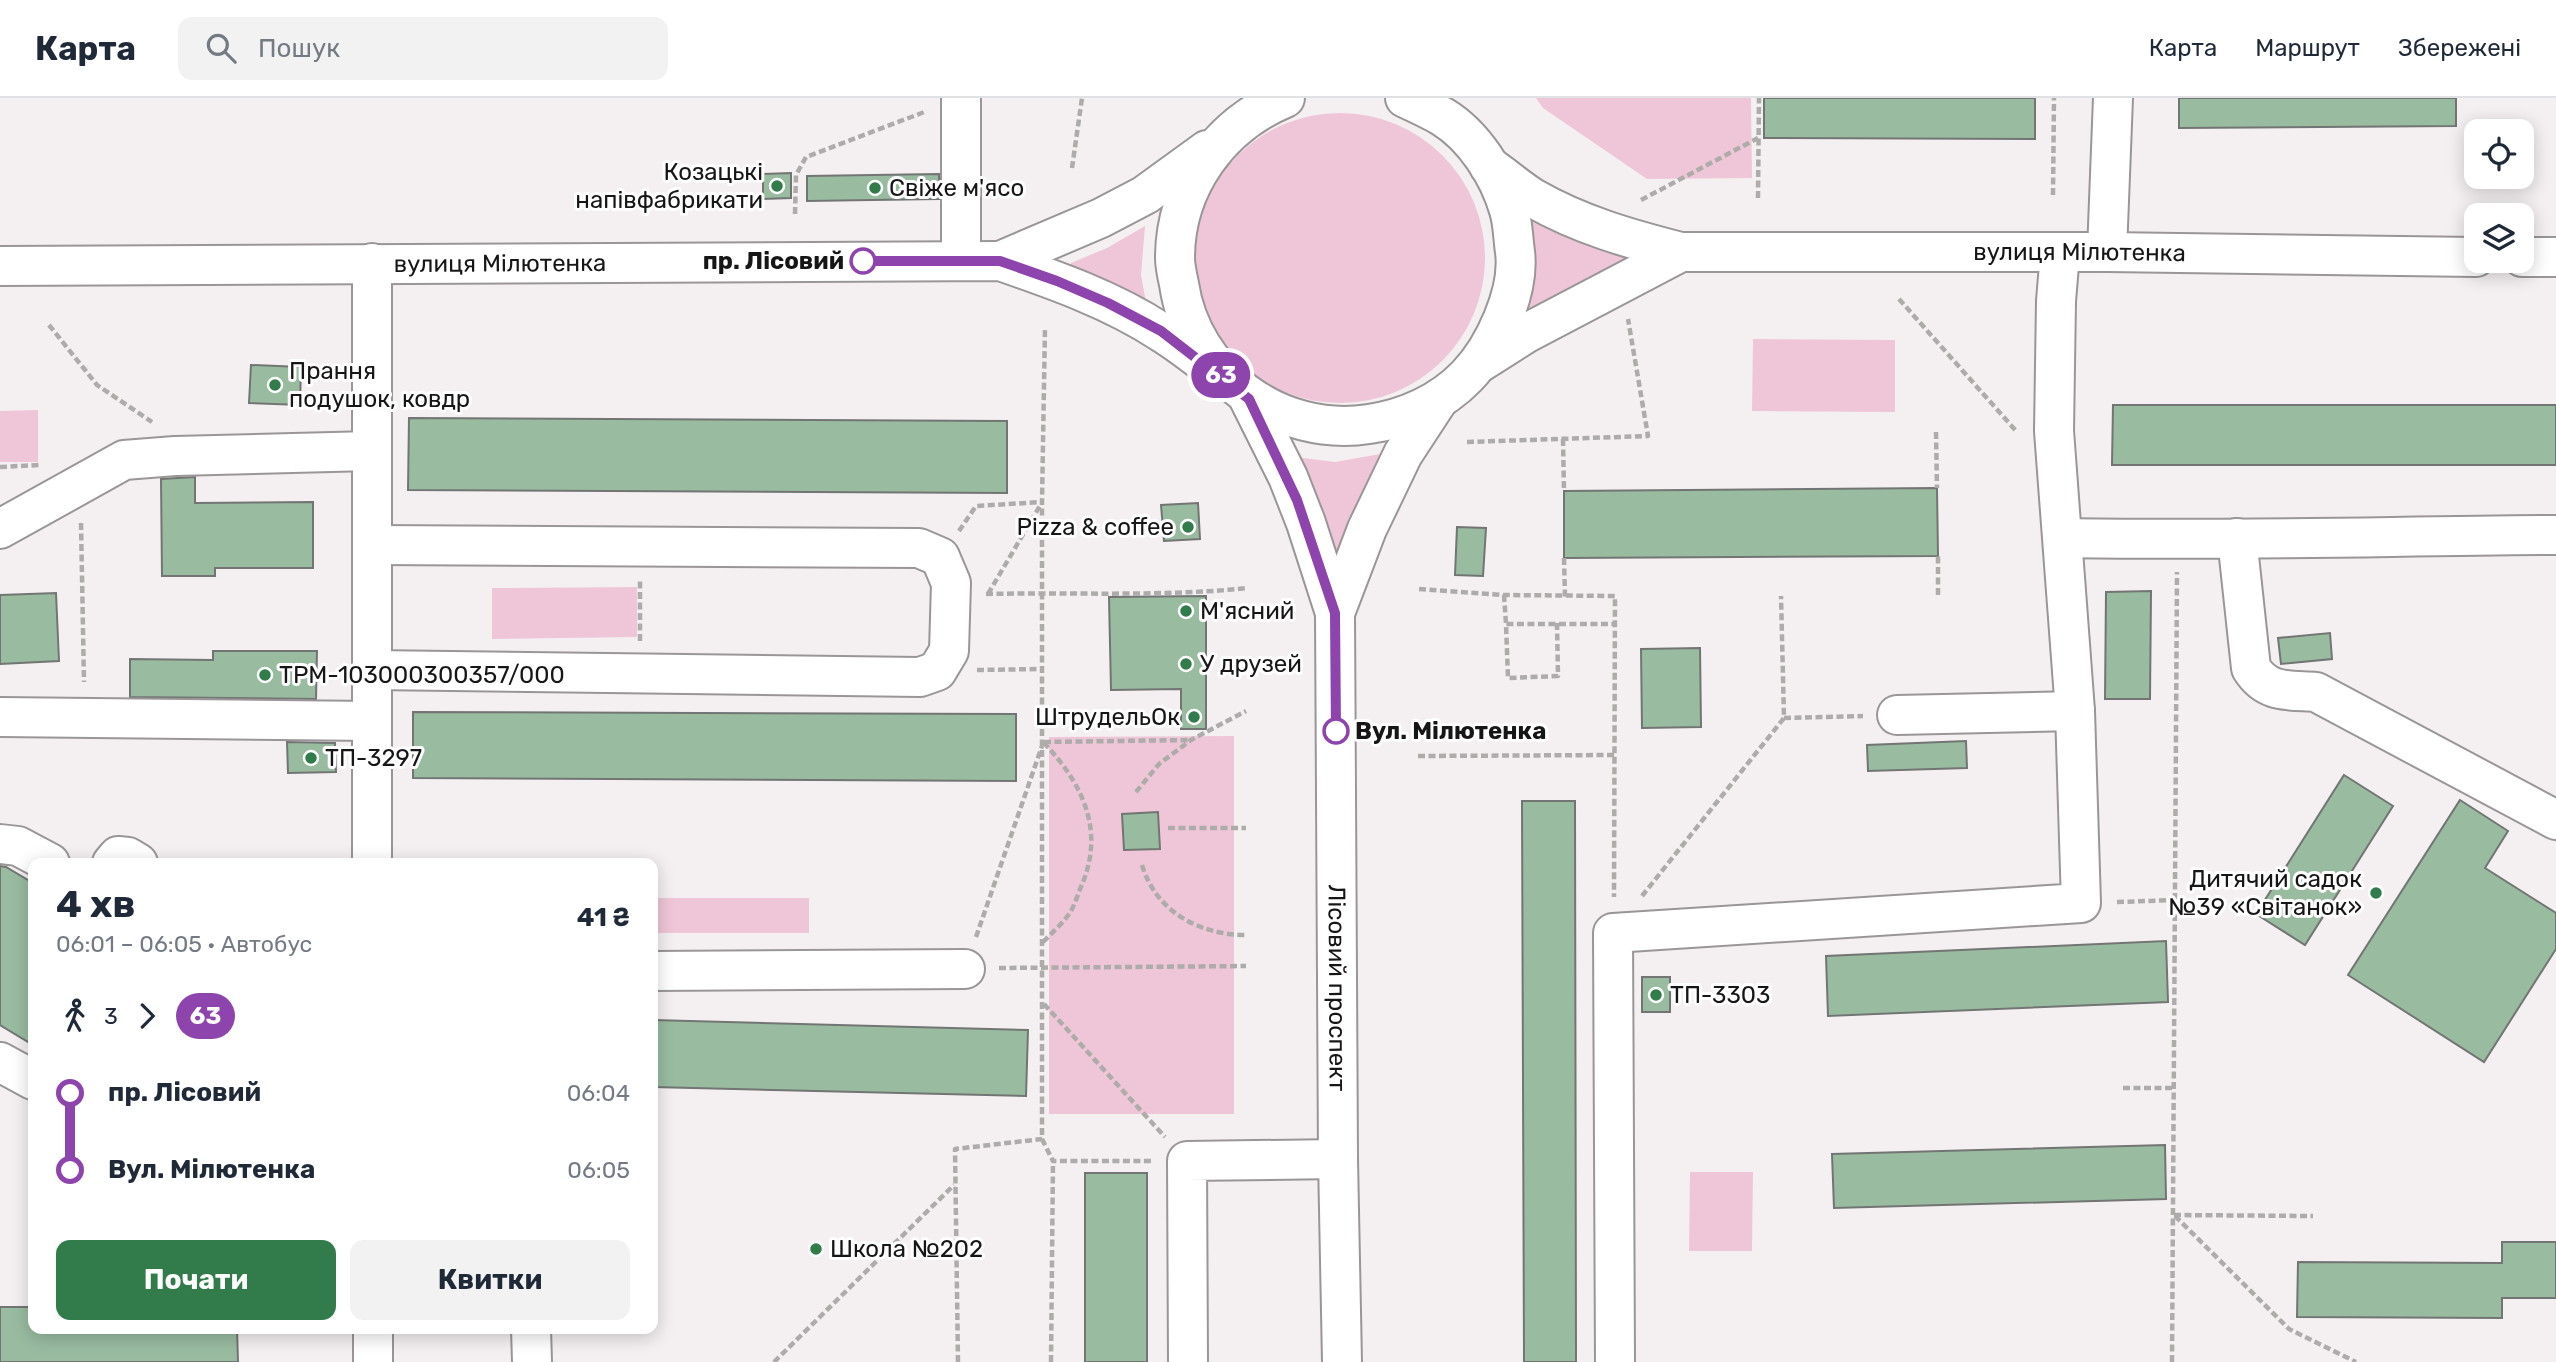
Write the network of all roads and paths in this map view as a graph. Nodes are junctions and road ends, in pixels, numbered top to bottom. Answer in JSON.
{"nodes":[{"id":1,"x":961,"y":98,"type":"edge"},
{"id":2,"x":1082,"y":98,"type":"edge"},
{"id":3,"x":1285,"y":98,"type":"edge"},
{"id":4,"x":1405,"y":98,"type":"edge"},
{"id":5,"x":1444,"y":98,"type":"edge"},
{"id":6,"x":1759,"y":98,"type":"edge"},
{"id":7,"x":2054,"y":98,"type":"edge"},
{"id":8,"x":2113,"y":98,"type":"edge"},
{"id":9,"x":1236,"y":120,"type":"edge"},
{"id":10,"x":1758,"y":138,"type":"junction"},
{"id":11,"x":1479,"y":153,"type":"junction"},
{"id":12,"x":1072,"y":169,"type":"dead end"},
{"id":13,"x":2053,"y":195,"type":"dead end"},
{"id":14,"x":1758,"y":198,"type":"dead end"},
{"id":15,"x":1641,"y":200,"type":"dead end"},
{"id":16,"x":795,"y":214,"type":"dead end"},
{"id":17,"x":1681,"y":252,"type":"junction"},
{"id":18,"x":2060,"y":253,"type":"junction"},
{"id":19,"x":2107,"y":253,"type":"junction"},
{"id":20,"x":2464,"y":257,"type":"edge"},
{"id":21,"x":2534,"y":257,"type":"edge"},
{"id":22,"x":2556,"y":257,"type":"edge"},
{"id":23,"x":961,"y":261,"type":"junction"},
{"id":24,"x":1000,"y":261,"type":"junction"},
{"id":25,"x":372,"y":263,"type":"junction"},
{"id":26,"x":0,"y":266,"type":"edge"},
{"id":27,"x":1899,"y":299,"type":"dead end"},
{"id":28,"x":1626,"y":308,"type":"dead end"},
{"id":29,"x":49,"y":325,"type":"dead end"},
{"id":30,"x":1045,"y":327,"type":"dead end"},
{"id":31,"x":1479,"y":363,"type":"junction"},
{"id":32,"x":1238,"y":389,"type":"junction"},
{"id":33,"x":1439,"y":399,"type":"junction"},
{"id":34,"x":1936,"y":432,"type":"dead end"},
{"id":35,"x":2018,"y":432,"type":"dead end"},
{"id":36,"x":1563,"y":439,"type":"junction"},
{"id":37,"x":1466,"y":442,"type":"dead end"},
{"id":38,"x":371,"y":451,"type":"junction"},
{"id":39,"x":175,"y":456,"type":"junction"},
{"id":40,"x":80,"y":485,"type":"junction"},
{"id":41,"x":1937,"y":488,"type":"dead end"},
{"id":42,"x":1564,"y":491,"type":"dead end"},
{"id":43,"x":1042,"y":502,"type":"junction"},
{"id":44,"x":976,"y":506,"type":"dead end"},
{"id":45,"x":0,"y":529,"type":"edge"},
{"id":46,"x":2556,"y":535,"type":"edge"},
{"id":47,"x":2063,"y":538,"type":"junction"},
{"id":48,"x":2237,"y":538,"type":"junction"},
{"id":49,"x":2177,"y":540,"type":"junction"},
{"id":50,"x":372,"y":545,"type":"junction"},
{"id":51,"x":640,"y":546,"type":"junction"},
{"id":52,"x":1938,"y":556,"type":"dead end"},
{"id":53,"x":1564,"y":558,"type":"dead end"},
{"id":54,"x":1248,"y":588,"type":"dead end"},
{"id":55,"x":1419,"y":589,"type":"dead end"},
{"id":56,"x":988,"y":594,"type":"junction"},
{"id":57,"x":1504,"y":595,"type":"junction"},
{"id":58,"x":1043,"y":596,"type":"junction"},
{"id":59,"x":1781,"y":596,"type":"dead end"},
{"id":60,"x":1938,"y":596,"type":"dead end"},
{"id":61,"x":1565,"y":597,"type":"junction"},
{"id":62,"x":951,"y":598,"type":"junction"},
{"id":63,"x":1335,"y":613,"type":"junction"},
{"id":64,"x":1557,"y":623,"type":"junction"},
{"id":65,"x":1506,"y":624,"type":"junction"},
{"id":66,"x":1616,"y":624,"type":"junction"},
{"id":67,"x":1043,"y":669,"type":"junction"},
{"id":68,"x":372,"y":670,"type":"junction"},
{"id":69,"x":937,"y":671,"type":"junction"},
{"id":70,"x":640,"y":673,"type":"junction"},
{"id":71,"x":1246,"y":711,"type":"dead end"},
{"id":72,"x":2075,"y":711,"type":"junction"},
{"id":73,"x":1897,"y":715,"type":"joint"},
{"id":74,"x":0,"y":717,"type":"edge"},
{"id":75,"x":85,"y":718,"type":"junction"},
{"id":76,"x":1784,"y":718,"type":"junction"},
{"id":77,"x":372,"y":721,"type":"junction"},
{"id":78,"x":1191,"y":740,"type":"junction"},
{"id":79,"x":1043,"y":742,"type":"junction"},
{"id":80,"x":1615,"y":755,"type":"junction"},
{"id":81,"x":1418,"y":756,"type":"dead end"},
{"id":82,"x":1136,"y":792,"type":"dead end"},
{"id":83,"x":2556,"y":820,"type":"edge"},
{"id":84,"x":1168,"y":828,"type":"dead end"},
{"id":85,"x":1246,"y":828,"type":"dead end"},
{"id":86,"x":0,"y":844,"type":"edge"},
{"id":87,"x":41,"y":858,"type":"edge"},
{"id":88,"x":372,"y":858,"type":"edge"},
{"id":89,"x":1142,"y":865,"type":"dead end"},
{"id":90,"x":2176,"y":900,"type":"junction"},
{"id":91,"x":2081,"y":903,"type":"junction"},
{"id":92,"x":1613,"y":933,"type":"junction"},
{"id":93,"x":1246,"y":935,"type":"dead end"},
{"id":94,"x":1043,"y":942,"type":"junction"},
{"id":95,"x":1246,"y":966,"type":"dead end"},
{"id":96,"x":1043,"y":968,"type":"junction"},
{"id":97,"x":983,"y":969,"type":"junction"},
{"id":98,"x":658,"y":971,"type":"edge"},
{"id":99,"x":1044,"y":1003,"type":"junction"},
{"id":100,"x":0,"y":1062,"type":"edge"},
{"id":101,"x":28,"y":1077,"type":"edge"},
{"id":102,"x":2123,"y":1088,"type":"dead end"},
{"id":103,"x":2172,"y":1088,"type":"junction"},
{"id":104,"x":1042,"y":1139,"type":"junction"},
{"id":105,"x":1338,"y":1159,"type":"junction"},
{"id":106,"x":1053,"y":1161,"type":"junction"},
{"id":107,"x":1187,"y":1161,"type":"junction"},
{"id":108,"x":955,"y":1185,"type":"junction"},
{"id":109,"x":2174,"y":1215,"type":"junction"},
{"id":110,"x":2313,"y":1216,"type":"dead end"},
{"id":111,"x":373,"y":1334,"type":"edge"},
{"id":112,"x":531,"y":1334,"type":"edge"},
{"id":113,"x":373,"y":1362,"type":"edge"},
{"id":114,"x":531,"y":1362,"type":"edge"},
{"id":115,"x":774,"y":1362,"type":"edge"},
{"id":116,"x":958,"y":1362,"type":"edge"},
{"id":117,"x":1051,"y":1362,"type":"edge"},
{"id":118,"x":1188,"y":1362,"type":"edge"},
{"id":119,"x":1342,"y":1362,"type":"edge"},
{"id":120,"x":1615,"y":1362,"type":"edge"},
{"id":121,"x":2172,"y":1362,"type":"edge"},
{"id":122,"x":2356,"y":1362,"type":"edge"}],
"edges":[{"from":1,"to":16,"type":"path"},
{"from":1,"to":23,"type":"street"},
{"from":2,"to":12,"type":"path"},
{"from":3,"to":9,"type":"street","name":"вулиця Мілютенка"},
{"from":4,"to":11,"type":"street","name":"вулиця Мілютенка"},
{"from":5,"to":11,"type":"street"},
{"from":6,"to":10,"type":"path"},
{"from":7,"to":13,"type":"path"},
{"from":8,"to":19,"type":"street"},
{"from":9,"to":24,"type":"street","name":"вулиця Мілютенка"},
{"from":9,"to":32,"type":"street"},
{"from":10,"to":14,"type":"path"},
{"from":10,"to":15,"type":"path"},
{"from":11,"to":17,"type":"street","name":"вулиця Мілютенка"},
{"from":11,"to":31,"type":"street"},
{"from":17,"to":18,"type":"street","name":"вулиця Мілютенка"},
{"from":17,"to":31,"type":"street","name":"вулиця Мілютенка"},
{"from":18,"to":19,"type":"street","name":"вулиця Мілютенка"},
{"from":18,"to":47,"type":"street"},
{"from":19,"to":20,"type":"street","name":"вулиця Мілютенка"},
{"from":21,"to":22,"type":"street"},
{"from":23,"to":24,"type":"street","name":"вулиця Мілютенка"},
{"from":23,"to":25,"type":"street","name":"вулиця Мілютенка"},
{"from":24,"to":32,"type":"street","name":"вулиця Мілютенка"},
{"from":25,"to":26,"type":"street","name":"вулиця Мілютенка"},
{"from":25,"to":38,"type":"street"},
{"from":27,"to":35,"type":"path"},
{"from":28,"to":36,"type":"path"},
{"from":29,"to":39,"type":"path"},
{"from":30,"to":43,"type":"path"},
{"from":31,"to":33,"type":"street"},
{"from":32,"to":33,"type":"street"},
{"from":32,"to":63,"type":"street","name":"Лісовий проспект"},
{"from":33,"to":63,"type":"street","name":"Лісовий проспект"},
{"from":34,"to":41,"type":"path"},
{"from":36,"to":37,"type":"path"},
{"from":36,"to":42,"type":"path"},
{"from":38,"to":39,"type":"street"},
{"from":38,"to":50,"type":"street"},
{"from":39,"to":40,"type":"street"},
{"from":40,"to":45,"type":"street"},
{"from":40,"to":75,"type":"path"},
{"from":43,"to":44,"type":"path"},
{"from":43,"to":56,"type":"path"},
{"from":43,"to":58,"type":"path"},
{"from":46,"to":48,"type":"street"},
{"from":47,"to":49,"type":"street"},
{"from":47,"to":72,"type":"street"},
{"from":48,"to":49,"type":"street"},
{"from":48,"to":83,"type":"street"},
{"from":49,"to":90,"type":"path"},
{"from":50,"to":51,"type":"street"},
{"from":50,"to":68,"type":"street"},
{"from":51,"to":62,"type":"street"},
{"from":51,"to":70,"type":"path"},
{"from":52,"to":60,"type":"path"},
{"from":53,"to":61,"type":"path"},
{"from":54,"to":58,"type":"path"},
{"from":55,"to":57,"type":"path"},
{"from":56,"to":58,"type":"path"},
{"from":56,"to":62,"type":"path"},
{"from":57,"to":61,"type":"path"},
{"from":57,"to":65,"type":"path"},
{"from":58,"to":67,"type":"path"},
{"from":59,"to":76,"type":"path"},
{"from":61,"to":66,"type":"path"},
{"from":62,"to":69,"type":"street"},
{"from":63,"to":105,"type":"street","name":"Лісовий проспект"},
{"from":64,"to":65,"type":"path"},
{"from":64,"to":65,"type":"path"},
{"from":64,"to":66,"type":"path"},
{"from":66,"to":80,"type":"path"},
{"from":67,"to":69,"type":"path"},
{"from":67,"to":79,"type":"path"},
{"from":68,"to":70,"type":"street"},
{"from":68,"to":77,"type":"street"},
{"from":69,"to":70,"type":"street"},
{"from":71,"to":78,"type":"path"},
{"from":72,"to":73,"type":"street"},
{"from":72,"to":91,"type":"street"},
{"from":73,"to":76,"type":"path"},
{"from":74,"to":75,"type":"street"},
{"from":75,"to":77,"type":"street"},
{"from":76,"to":92,"type":"path"},
{"from":77,"to":88,"type":"street"},
{"from":78,"to":79,"type":"path"},
{"from":78,"to":82,"type":"path"},
{"from":79,"to":94,"type":"path"},
{"from":79,"to":94,"type":"path"},
{"from":79,"to":97,"type":"path"},
{"from":80,"to":81,"type":"path"},
{"from":80,"to":92,"type":"path"},
{"from":84,"to":85,"type":"path"},
{"from":86,"to":87,"type":"street"},
{"from":89,"to":93,"type":"path"},
{"from":90,"to":91,"type":"path"},
{"from":90,"to":103,"type":"path"},
{"from":91,"to":92,"type":"street"},
{"from":92,"to":120,"type":"street"},
{"from":94,"to":96,"type":"path"},
{"from":95,"to":96,"type":"path"},
{"from":96,"to":97,"type":"path"},
{"from":96,"to":99,"type":"path"},
{"from":97,"to":98,"type":"street"},
{"from":99,"to":104,"type":"path"},
{"from":99,"to":107,"type":"path"},
{"from":100,"to":101,"type":"street"},
{"from":102,"to":103,"type":"path"},
{"from":103,"to":109,"type":"path"},
{"from":104,"to":106,"type":"path"},
{"from":104,"to":108,"type":"path"},
{"from":105,"to":107,"type":"street"},
{"from":105,"to":119,"type":"street","name":"Лісовий проспект"},
{"from":106,"to":107,"type":"path"},
{"from":106,"to":117,"type":"path"},
{"from":107,"to":118,"type":"street"},
{"from":108,"to":115,"type":"path"},
{"from":108,"to":116,"type":"path"},
{"from":109,"to":110,"type":"path"},
{"from":109,"to":121,"type":"path"},
{"from":109,"to":122,"type":"path"},
{"from":111,"to":113,"type":"street"},
{"from":112,"to":114,"type":"street"}]}
